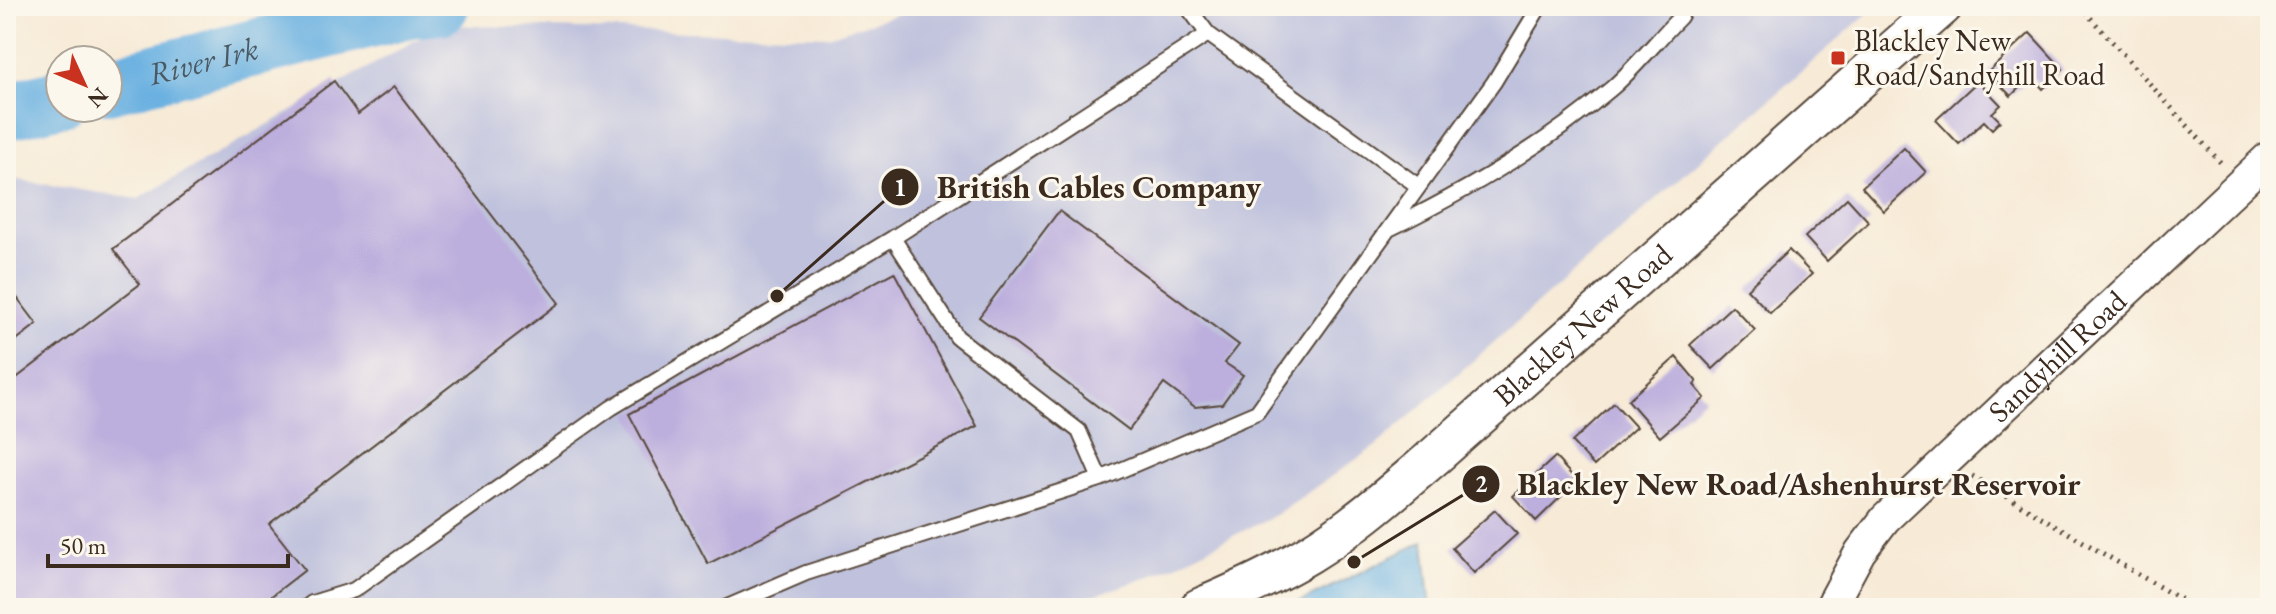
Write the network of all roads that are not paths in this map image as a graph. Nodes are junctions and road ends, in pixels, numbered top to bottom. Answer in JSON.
{"nodes":[{"id":1,"x":1187,"y":6,"type":"edge"},
{"id":2,"x":1540,"y":6,"type":"edge"},
{"id":3,"x":1686,"y":6,"type":"edge"},
{"id":4,"x":1943,"y":6,"type":"edge"},
{"id":5,"x":1208,"y":34,"type":"junction"},
{"id":6,"x":2270,"y":156,"type":"edge"},
{"id":7,"x":1418,"y":186,"type":"junction"},
{"id":8,"x":1387,"y":230,"type":"junction"},
{"id":9,"x":893,"y":238,"type":"junction"},
{"id":10,"x":1100,"y":479,"type":"junction"},
{"id":11,"x":306,"y":608,"type":"edge"},
{"id":12,"x":725,"y":608,"type":"edge"},
{"id":13,"x":1199,"y":608,"type":"edge"},
{"id":14,"x":1830,"y":608,"type":"edge"}],
"edges":[{"from":1,"to":5,"type":"lane"},
{"from":2,"to":7,"type":"lane"},
{"from":3,"to":8,"type":"lane"},
{"from":4,"to":13,"type":"street","name":"Blackley New Road"},
{"from":5,"to":7,"type":"lane"},
{"from":5,"to":9,"type":"lane"},
{"from":6,"to":14,"type":"street","name":"Sandyhill Road"},
{"from":7,"to":8,"type":"lane"},
{"from":8,"to":10,"type":"lane"},
{"from":9,"to":10,"type":"lane"},
{"from":9,"to":11,"type":"lane"},
{"from":10,"to":12,"type":"lane"}]}
